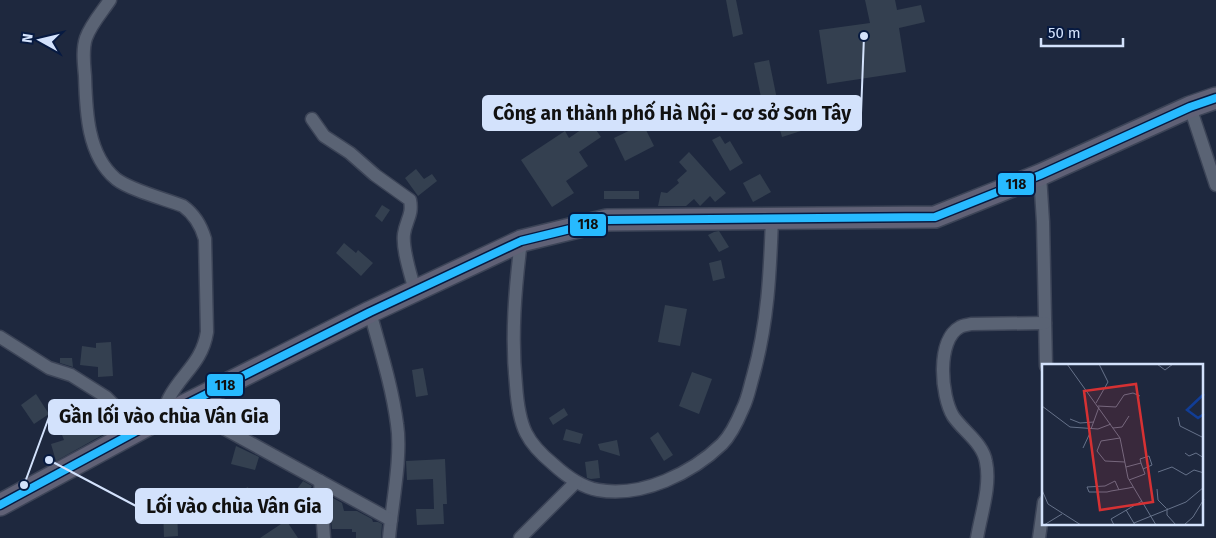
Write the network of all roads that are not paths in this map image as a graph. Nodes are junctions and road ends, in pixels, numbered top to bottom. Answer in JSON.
{"nodes":[{"id":1,"x":110,"y":0,"type":"edge"},
{"id":2,"x":1216,"y":98,"type":"edge"},
{"id":3,"x":1190,"y":108,"type":"junction"},
{"id":4,"x":312,"y":119,"type":"dead end"},
{"id":5,"x":1040,"y":175,"type":"junction"},
{"id":6,"x":1216,"y":185,"type":"edge"},
{"id":7,"x":772,"y":218,"type":"junction"},
{"id":8,"x":521,"y":241,"type":"junction"},
{"id":9,"x":415,"y":291,"type":"junction"},
{"id":10,"x":370,"y":312,"type":"junction"},
{"id":11,"x":1045,"y":323,"type":"junction"},
{"id":12,"x":0,"y":337,"type":"edge"},
{"id":13,"x":1046,"y":364,"type":"edge"},
{"id":14,"x":183,"y":406,"type":"junction"},
{"id":15,"x":162,"y":417,"type":"junction"},
{"id":16,"x":130,"y":435,"type":"junction"},
{"id":17,"x":320,"y":481,"type":"junction"},
{"id":18,"x":576,"y":482,"type":"junction"},
{"id":19,"x":0,"y":505,"type":"edge"},
{"id":20,"x":1042,"y":516,"type":"edge"},
{"id":21,"x":391,"y":520,"type":"junction"},
{"id":22,"x":324,"y":538,"type":"edge"},
{"id":23,"x":389,"y":538,"type":"edge"},
{"id":24,"x":520,"y":538,"type":"edge"},
{"id":25,"x":977,"y":538,"type":"edge"},
{"id":26,"x":1039,"y":538,"type":"edge"}],
"edges":[{"from":1,"to":15,"type":"street"},
{"from":2,"to":3,"type":"highway"},
{"from":3,"to":5,"type":"highway"},
{"from":3,"to":6,"type":"street"},
{"from":4,"to":9,"type":"street"},
{"from":5,"to":7,"type":"highway"},
{"from":5,"to":11,"type":"street"},
{"from":7,"to":8,"type":"highway"},
{"from":7,"to":18,"type":"street"},
{"from":8,"to":9,"type":"highway"},
{"from":8,"to":18,"type":"street"},
{"from":9,"to":10,"type":"highway"},
{"from":10,"to":14,"type":"highway"},
{"from":10,"to":21,"type":"street"},
{"from":11,"to":13,"type":"street"},
{"from":11,"to":25,"type":"street"},
{"from":12,"to":16,"type":"street"},
{"from":14,"to":15,"type":"highway"},
{"from":14,"to":17,"type":"street"},
{"from":15,"to":16,"type":"highway"},
{"from":16,"to":19,"type":"highway"},
{"from":17,"to":21,"type":"street"},
{"from":17,"to":22,"type":"street"},
{"from":18,"to":24,"type":"street"},
{"from":20,"to":26,"type":"street"},
{"from":21,"to":23,"type":"street"}]}
